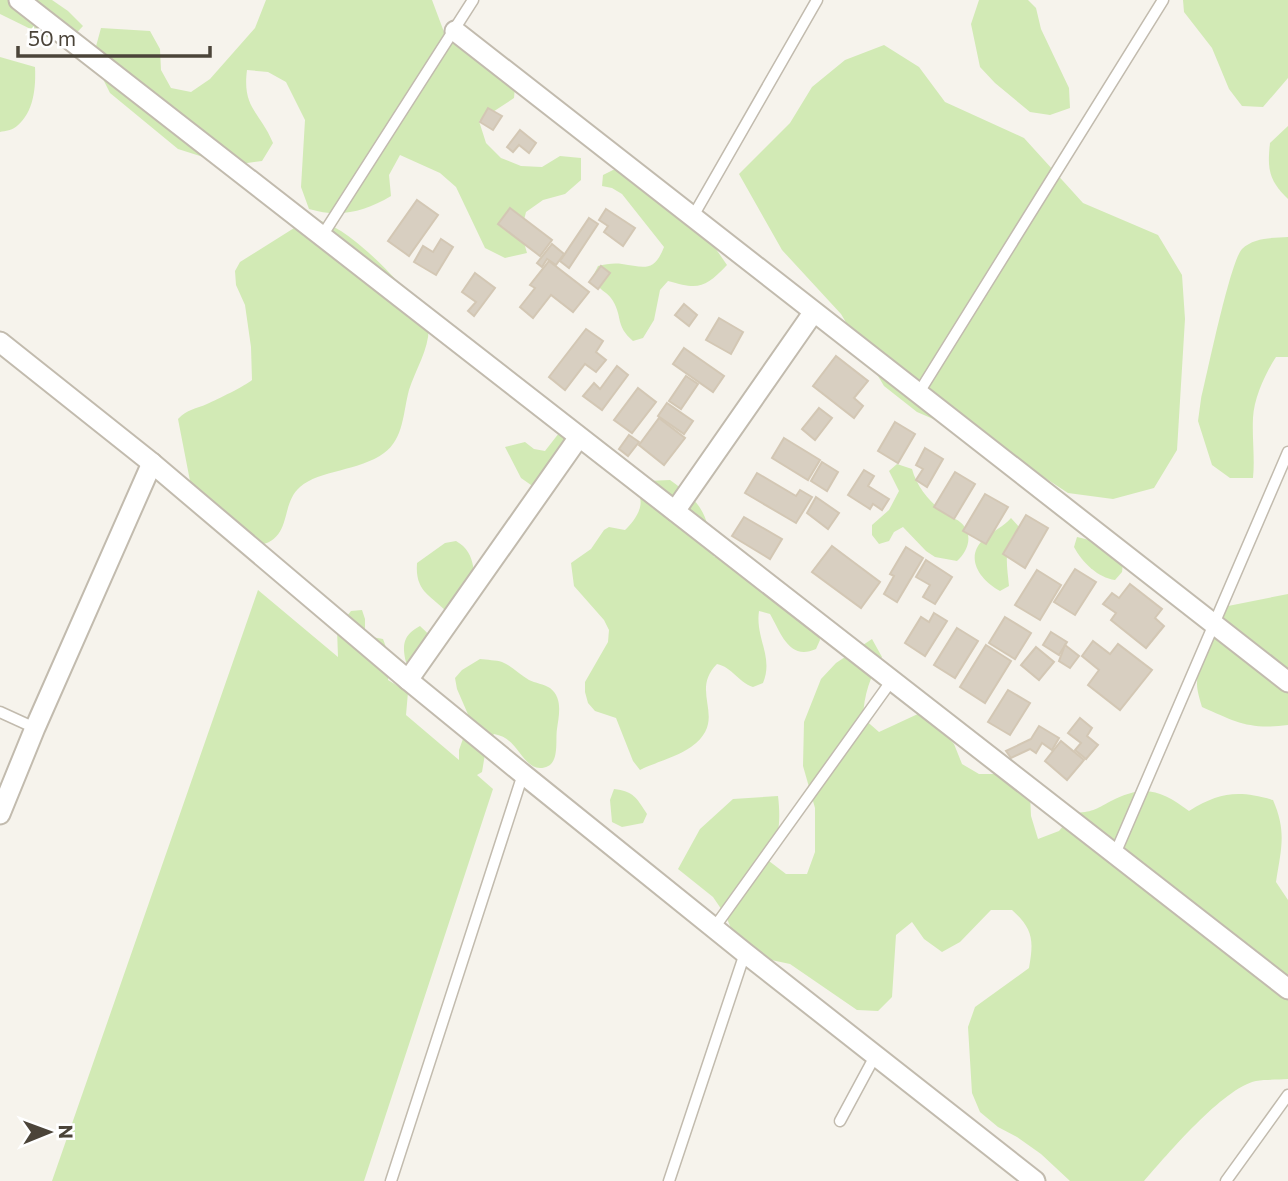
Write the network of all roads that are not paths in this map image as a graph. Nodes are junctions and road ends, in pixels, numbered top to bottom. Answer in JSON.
{"nodes":[{"id":1,"x":19,"y":0,"type":"edge"},
{"id":2,"x":473,"y":0,"type":"edge"},
{"id":3,"x":817,"y":0,"type":"edge"},
{"id":4,"x":1163,"y":0,"type":"edge"},
{"id":5,"x":455,"y":31,"type":"junction"},
{"id":6,"x":692,"y":218,"type":"junction"},
{"id":7,"x":322,"y":236,"type":"junction"},
{"id":8,"x":814,"y":313,"type":"junction"},
{"id":9,"x":0,"y":342,"type":"edge"},
{"id":10,"x":918,"y":394,"type":"junction"},
{"id":11,"x":579,"y":437,"type":"junction"},
{"id":12,"x":1288,"y":452,"type":"edge"},
{"id":13,"x":152,"y":463,"type":"junction"},
{"id":14,"x":675,"y":512,"type":"junction"},
{"id":15,"x":1214,"y":625,"type":"junction"},
{"id":16,"x":408,"y":680,"type":"junction"},
{"id":17,"x":892,"y":680,"type":"junction"},
{"id":18,"x":1288,"y":682,"type":"edge"},
{"id":19,"x":0,"y":712,"type":"edge"},
{"id":20,"x":35,"y":728,"type":"junction"},
{"id":21,"x":523,"y":774,"type":"junction"},
{"id":22,"x":0,"y":814,"type":"edge"},
{"id":23,"x":1115,"y":855,"type":"junction"},
{"id":24,"x":714,"y":928,"type":"junction"},
{"id":25,"x":745,"y":953,"type":"junction"},
{"id":26,"x":1288,"y":989,"type":"edge"},
{"id":27,"x":875,"y":1056,"type":"junction"},
{"id":28,"x":1288,"y":1095,"type":"edge"},
{"id":29,"x":840,"y":1121,"type":"dead end"},
{"id":30,"x":391,"y":1181,"type":"edge"},
{"id":31,"x":669,"y":1181,"type":"edge"},
{"id":32,"x":1035,"y":1181,"type":"edge"},
{"id":33,"x":1226,"y":1181,"type":"edge"}],
"edges":[{"from":1,"to":7,"type":"street"},
{"from":2,"to":5,"type":"lane"},
{"from":3,"to":6,"type":"lane"},
{"from":4,"to":10,"type":"lane"},
{"from":5,"to":6,"type":"street"},
{"from":5,"to":7,"type":"lane"},
{"from":6,"to":8,"type":"street"},
{"from":7,"to":11,"type":"street"},
{"from":8,"to":10,"type":"street"},
{"from":8,"to":14,"type":"street"},
{"from":9,"to":13,"type":"street"},
{"from":10,"to":15,"type":"street"},
{"from":11,"to":14,"type":"street"},
{"from":11,"to":16,"type":"street"},
{"from":12,"to":15,"type":"lane"},
{"from":13,"to":16,"type":"street"},
{"from":13,"to":20,"type":"street"},
{"from":14,"to":17,"type":"street"},
{"from":15,"to":18,"type":"street"},
{"from":15,"to":23,"type":"lane"},
{"from":16,"to":21,"type":"street"},
{"from":17,"to":23,"type":"street"},
{"from":17,"to":24,"type":"lane"},
{"from":19,"to":20,"type":"lane"},
{"from":20,"to":22,"type":"street"},
{"from":21,"to":24,"type":"street"},
{"from":21,"to":30,"type":"lane"},
{"from":23,"to":26,"type":"street"},
{"from":24,"to":25,"type":"street"},
{"from":25,"to":27,"type":"street"},
{"from":25,"to":31,"type":"lane"},
{"from":27,"to":29,"type":"lane"},
{"from":27,"to":32,"type":"street"},
{"from":28,"to":33,"type":"lane"}]}
